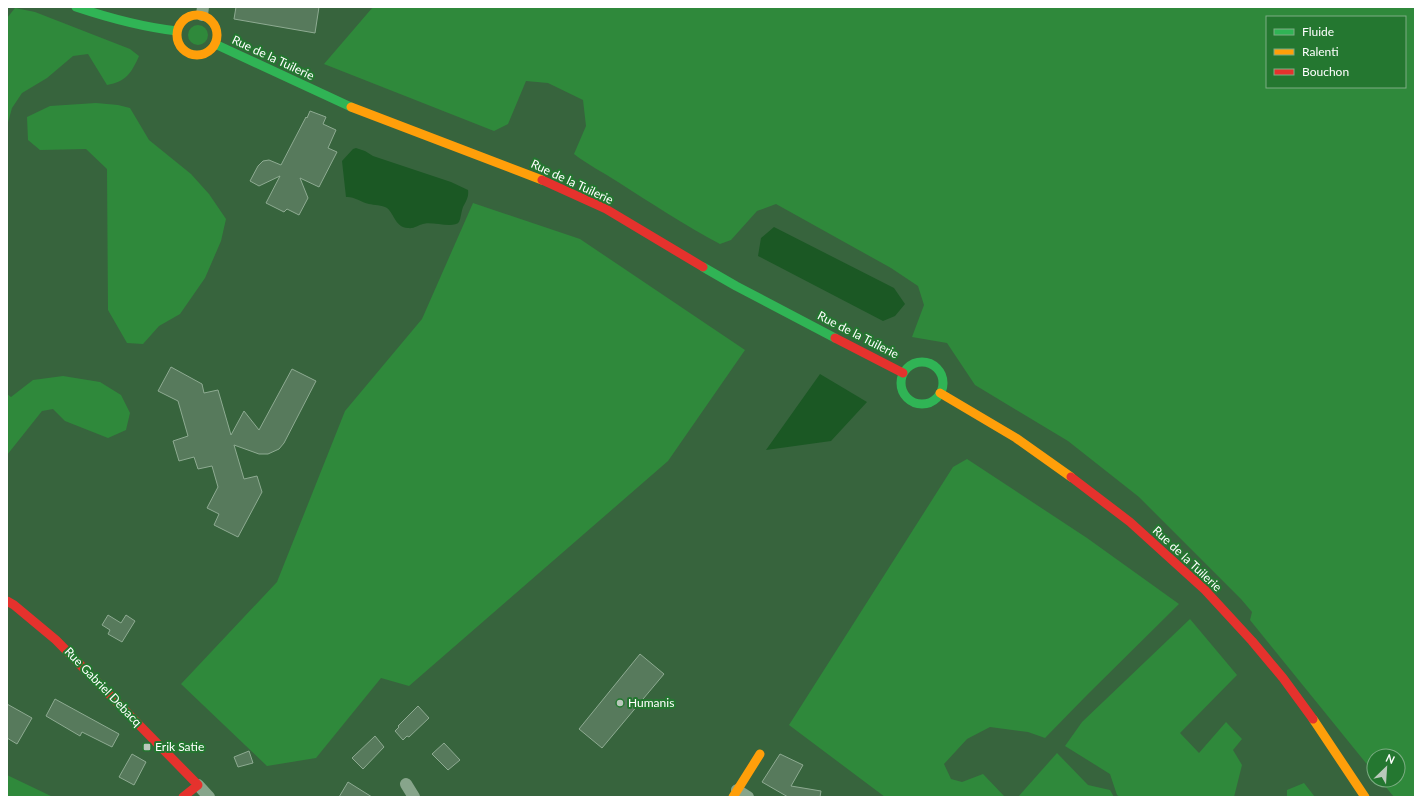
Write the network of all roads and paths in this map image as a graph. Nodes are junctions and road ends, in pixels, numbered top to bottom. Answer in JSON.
{"nodes":[{"id":1,"x":76,"y":7,"type":"edge"},
{"id":2,"x":202,"y":11,"type":"edge"},
{"id":3,"x":177,"y":31,"type":"junction"},
{"id":4,"x":215,"y":44,"type":"junction"},
{"id":5,"x":903,"y":373,"type":"junction"},
{"id":6,"x":940,"y":393,"type":"junction"},
{"id":7,"x":7,"y":601,"type":"edge"},
{"id":8,"x":760,"y":754,"type":"dead end"},
{"id":9,"x":186,"y":773,"type":"junction"},
{"id":10,"x":179,"y":780,"type":"dead end"},
{"id":11,"x":406,"y":784,"type":"dead end"},
{"id":12,"x":198,"y":785,"type":"junction"},
{"id":13,"x":735,"y":794,"type":"edge"},
{"id":14,"x":184,"y":797,"type":"edge"},
{"id":15,"x":209,"y":797,"type":"edge"},
{"id":16,"x":414,"y":797,"type":"edge"},
{"id":17,"x":748,"y":797,"type":"edge"},
{"id":18,"x":1365,"y":797,"type":"edge"}],
"edges":[{"from":1,"to":3,"type":"street"},
{"from":2,"to":3,"type":"street","name":"Rue de la Tuilerie"},
{"from":2,"to":4,"type":"street","name":"Rue de la Tuilerie"},
{"from":3,"to":4,"type":"street","name":"Rue de la Tuilerie"},
{"from":4,"to":5,"type":"street","name":"Rue de la Tuilerie"},
{"from":5,"to":6,"type":"street"},
{"from":5,"to":6,"type":"street"},
{"from":6,"to":18,"type":"street","name":"Rue de la Tuilerie"},
{"from":7,"to":9,"type":"street","name":"Rue Gabriel Debacq"},
{"from":8,"to":13,"type":"street"},
{"from":9,"to":10,"type":"street"},
{"from":9,"to":12,"type":"street","name":"Rue Gabriel Debacq"},
{"from":11,"to":16,"type":"street"},
{"from":12,"to":14,"type":"street"},
{"from":12,"to":15,"type":"street","name":"Rue Gabriel Debacq"},
{"from":13,"to":17,"type":"street"}]}
